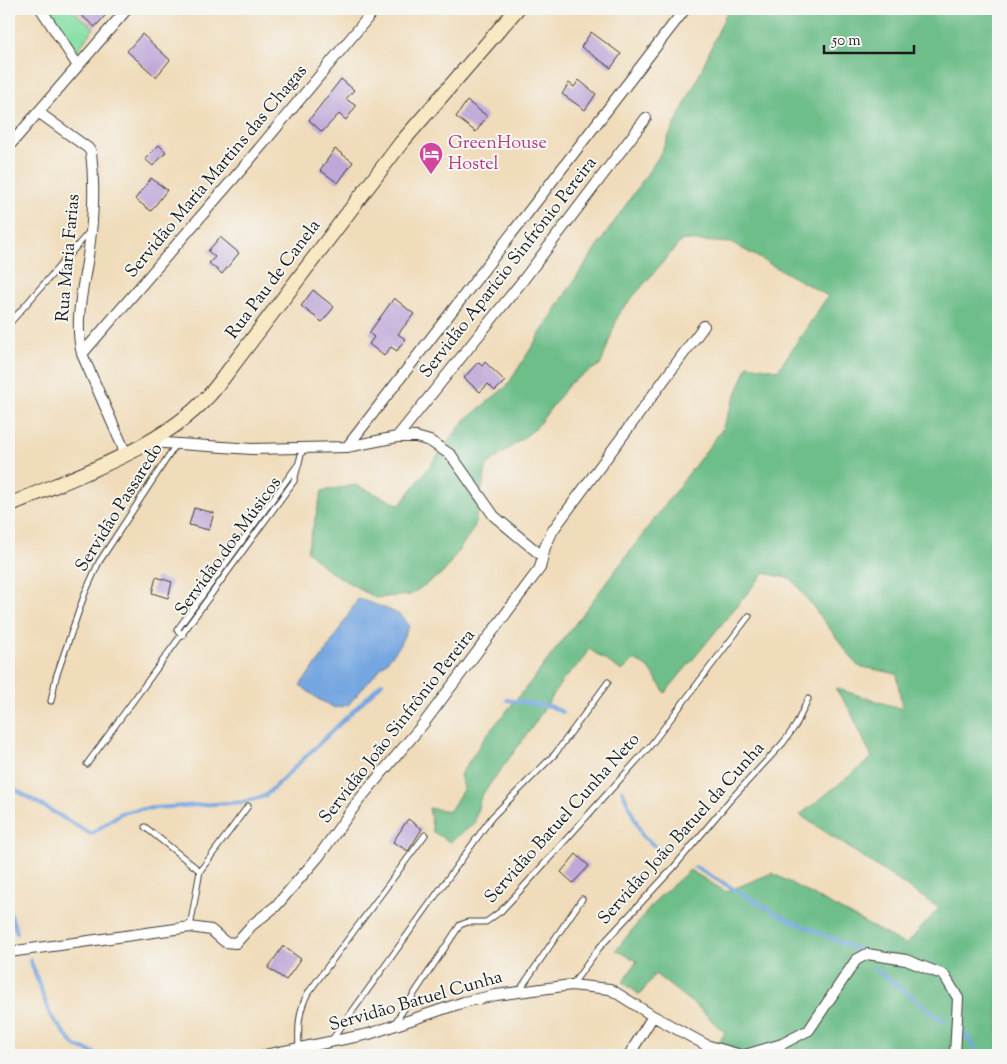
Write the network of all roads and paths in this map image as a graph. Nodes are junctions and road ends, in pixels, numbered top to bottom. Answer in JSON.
{"nodes":[{"id":1,"x":41,"y":9,"type":"edge"},
{"id":2,"x":126,"y":9,"type":"edge"},
{"id":3,"x":375,"y":9,"type":"edge"},
{"id":4,"x":517,"y":9,"type":"edge"},
{"id":5,"x":685,"y":9,"type":"edge"},
{"id":6,"x":78,"y":66,"type":"junction"},
{"id":7,"x":38,"y":112,"type":"junction"},
{"id":8,"x":646,"y":118,"type":"dead end"},
{"id":9,"x":9,"y":146,"type":"edge"},
{"id":10,"x":90,"y":231,"type":"junction"},
{"id":11,"x":9,"y":324,"type":"edge"},
{"id":12,"x":704,"y":326,"type":"dead end"},
{"id":13,"x":82,"y":354,"type":"junction"},
{"id":14,"x":397,"y":437,"type":"junction"},
{"id":15,"x":150,"y":442,"type":"junction"},
{"id":16,"x":177,"y":443,"type":"junction"},
{"id":17,"x":303,"y":446,"type":"junction"},
{"id":18,"x":347,"y":447,"type":"junction"},
{"id":19,"x":126,"y":454,"type":"junction"},
{"id":20,"x":300,"y":460,"type":"junction"},
{"id":21,"x":9,"y":505,"type":"edge"},
{"id":22,"x":237,"y":548,"type":"junction"},
{"id":23,"x":243,"y":552,"type":"junction"},
{"id":24,"x":542,"y":556,"type":"junction"},
{"id":25,"x":217,"y":574,"type":"junction"},
{"id":26,"x":222,"y":579,"type":"junction"},
{"id":27,"x":749,"y":616,"type":"dead end"},
{"id":28,"x":183,"y":635,"type":"junction"},
{"id":29,"x":608,"y":682,"type":"dead end"},
{"id":30,"x":808,"y":699,"type":"dead end"},
{"id":31,"x":51,"y":701,"type":"dead end"},
{"id":32,"x":87,"y":764,"type":"dead end"},
{"id":33,"x":248,"y":806,"type":"dead end"},
{"id":34,"x":145,"y":826,"type":"dead end"},
{"id":35,"x":425,"y":835,"type":"dead end"},
{"id":36,"x":200,"y":871,"type":"junction"},
{"id":37,"x":582,"y":899,"type":"dead end"},
{"id":38,"x":190,"y":927,"type":"junction"},
{"id":39,"x":9,"y":952,"type":"edge"},
{"id":40,"x":571,"y":985,"type":"junction"},
{"id":41,"x":519,"y":991,"type":"junction"},
{"id":42,"x":653,"y":1016,"type":"junction"},
{"id":43,"x":393,"y":1027,"type":"junction"},
{"id":44,"x":329,"y":1044,"type":"junction"},
{"id":45,"x":299,"y":1050,"type":"junction"},
{"id":46,"x":264,"y":1055,"type":"edge"},
{"id":47,"x":629,"y":1055,"type":"edge"},
{"id":48,"x":740,"y":1055,"type":"edge"},
{"id":49,"x":745,"y":1055,"type":"edge"},
{"id":50,"x":955,"y":1055,"type":"edge"}],
"edges":[{"from":1,"to":6,"type":"street"},
{"from":2,"to":6,"type":"street"},
{"from":3,"to":13,"type":"street","name":"Servidão Maria Martins das Chagas"},
{"from":4,"to":15,"type":"street","name":"Rua Pau de Canela"},
{"from":5,"to":18,"type":"street"},
{"from":6,"to":7,"type":"street"},
{"from":7,"to":9,"type":"street"},
{"from":7,"to":10,"type":"street","name":"Rua Maria Farias"},
{"from":8,"to":14,"type":"street","name":"Servidão Aparício Sinfrônio Pereira"},
{"from":10,"to":11,"type":"lane"},
{"from":10,"to":13,"type":"street","name":"Rua Maria Farias"},
{"from":12,"to":24,"type":"street","name":"Servidão João Sinfrônio Pereira"},
{"from":13,"to":19,"type":"street","name":"Rua Maria Farias"},
{"from":14,"to":18,"type":"street"},
{"from":14,"to":24,"type":"street"},
{"from":15,"to":16,"type":"street"},
{"from":15,"to":19,"type":"street","name":"Rua Pau de Canela"},
{"from":16,"to":17,"type":"street"},
{"from":16,"to":31,"type":"lane","name":"Servidão Passaredo"},
{"from":17,"to":18,"type":"street"},
{"from":17,"to":20,"type":"lane","name":"Servidão dos Músicos"},
{"from":19,"to":21,"type":"street","name":"Rua Pau de Canela"},
{"from":20,"to":22,"type":"lane"},
{"from":20,"to":23,"type":"lane","name":"Servidão dos Músicos"},
{"from":22,"to":23,"type":"lane"},
{"from":22,"to":25,"type":"lane"},
{"from":23,"to":26,"type":"lane","name":"Servidão dos Músicos"},
{"from":24,"to":38,"type":"street","name":"Servidão João Sinfrônio Pereira"},
{"from":25,"to":26,"type":"lane"},
{"from":25,"to":28,"type":"lane"},
{"from":26,"to":28,"type":"lane","name":"Servidão dos Músicos"},
{"from":27,"to":43,"type":"lane","name":"Servidão Batuel Cunha Neto"},
{"from":28,"to":32,"type":"lane","name":"Servidão dos Músicos"},
{"from":29,"to":44,"type":"lane"},
{"from":30,"to":40,"type":"lane","name":"Servidão João Batuel da Cunha"},
{"from":33,"to":36,"type":"lane"},
{"from":34,"to":36,"type":"lane"},
{"from":35,"to":45,"type":"lane"},
{"from":36,"to":38,"type":"lane"},
{"from":37,"to":41,"type":"lane"},
{"from":38,"to":39,"type":"street","name":"Servidão João Sinfrônio Pereira"},
{"from":40,"to":41,"type":"street","name":"Servidão Batuel Cunha"},
{"from":40,"to":42,"type":"street","name":"Servidão Batuel Cunha"},
{"from":41,"to":43,"type":"street","name":"Servidão Batuel Cunha"},
{"from":42,"to":47,"type":"street"},
{"from":42,"to":48,"type":"street","name":"Servidão Batuel Cunha"},
{"from":43,"to":44,"type":"street","name":"Servidão Batuel Cunha"},
{"from":44,"to":45,"type":"street","name":"Servidão Batuel Cunha"},
{"from":45,"to":46,"type":"street","name":"Servidão Batuel Cunha"},
{"from":49,"to":50,"type":"street"}]}
